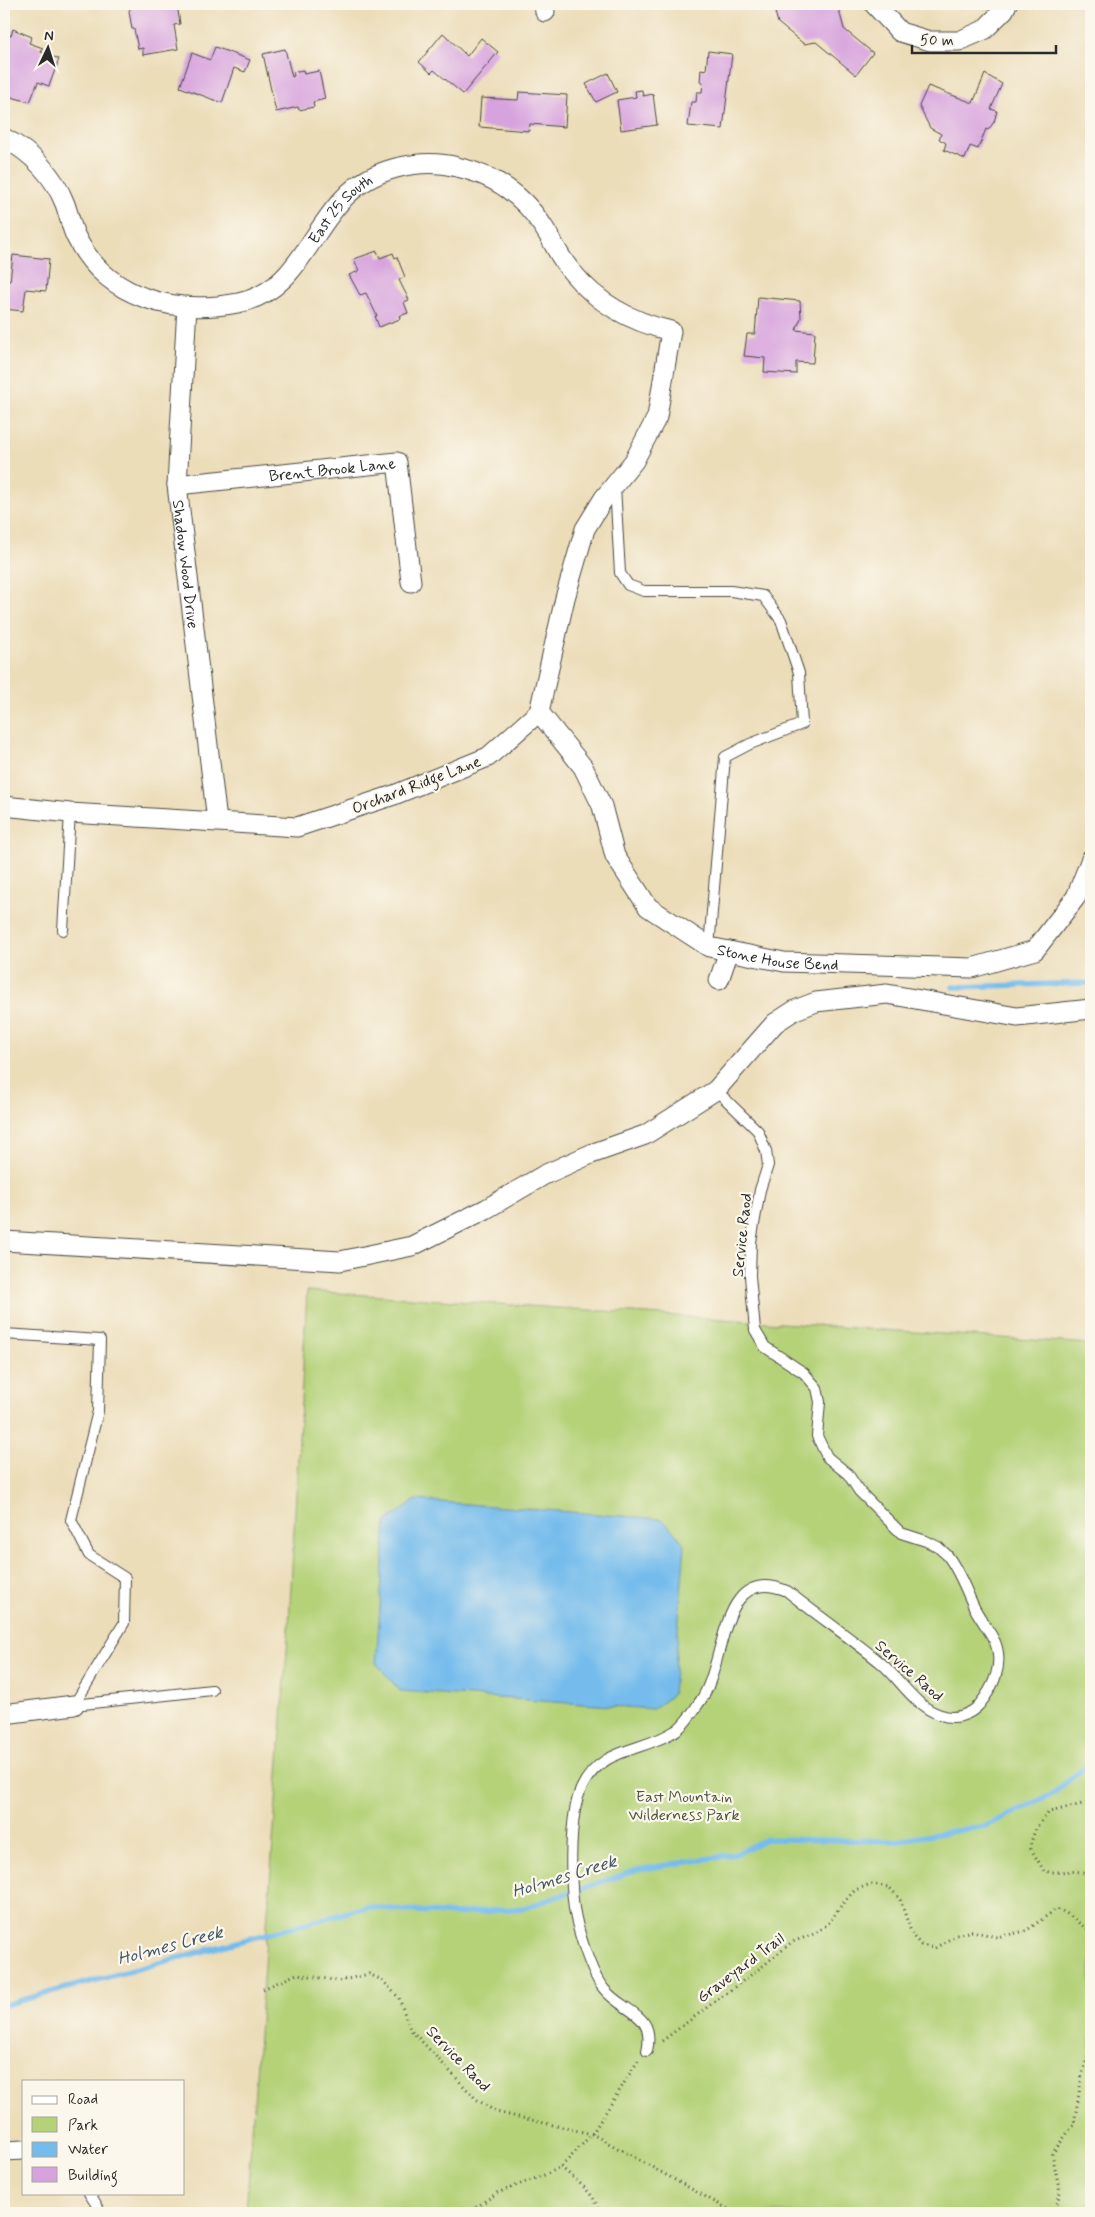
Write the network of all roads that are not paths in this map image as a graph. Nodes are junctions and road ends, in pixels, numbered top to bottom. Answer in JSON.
{"nodes":[{"id":1,"x":874,"y":4,"type":"edge"},
{"id":2,"x":1007,"y":4,"type":"edge"},
{"id":3,"x":4,"y":138,"type":"edge"},
{"id":4,"x":187,"y":306,"type":"junction"},
{"id":5,"x":177,"y":485,"type":"junction"},
{"id":6,"x":614,"y":485,"type":"junction"},
{"id":7,"x":411,"y":582,"type":"dead end"},
{"id":8,"x":539,"y":712,"type":"junction"},
{"id":9,"x":4,"y":806,"type":"edge"},
{"id":10,"x":70,"y":813,"type":"junction"},
{"id":11,"x":217,"y":821,"type":"junction"},
{"id":12,"x":1091,"y":859,"type":"edge"},
{"id":13,"x":63,"y":930,"type":"dead end"},
{"id":14,"x":709,"y":947,"type":"junction"},
{"id":15,"x":729,"y":951,"type":"junction"},
{"id":16,"x":719,"y":980,"type":"dead end"},
{"id":17,"x":1091,"y":1009,"type":"edge"},
{"id":18,"x":716,"y":1090,"type":"junction"},
{"id":19,"x":4,"y":1241,"type":"edge"},
{"id":20,"x":4,"y":1334,"type":"edge"},
{"id":21,"x":212,"y":1690,"type":"dead end"},
{"id":22,"x":74,"y":1705,"type":"junction"},
{"id":23,"x":4,"y":1714,"type":"edge"},
{"id":24,"x":647,"y":2051,"type":"road end"},
{"id":25,"x":22,"y":2150,"type":"edge"},
{"id":26,"x":4,"y":2151,"type":"edge"},
{"id":27,"x":90,"y":2194,"type":"edge"},
{"id":28,"x":99,"y":2213,"type":"edge"}],
"edges":[{"from":1,"to":2,"type":"street"},
{"from":3,"to":4,"type":"street","name":"East 25 South"},
{"from":4,"to":5,"type":"street","name":"Shadow Wood Drive"},
{"from":4,"to":6,"type":"street","name":"East 25 South"},
{"from":5,"to":7,"type":"street","name":"Brent Brook Lane"},
{"from":5,"to":11,"type":"street","name":"Shadow Wood Drive"},
{"from":6,"to":8,"type":"street"},
{"from":6,"to":14,"type":"lane"},
{"from":8,"to":11,"type":"street","name":"Orchard Ridge Lane"},
{"from":8,"to":14,"type":"street","name":"Stone House Bend"},
{"from":9,"to":10,"type":"street","name":"Orchard Ridge Lane"},
{"from":10,"to":11,"type":"street","name":"Orchard Ridge Lane"},
{"from":10,"to":13,"type":"lane"},
{"from":12,"to":15,"type":"street","name":"Stone House Bend"},
{"from":14,"to":15,"type":"street","name":"Stone House Bend"},
{"from":15,"to":16,"type":"street"},
{"from":17,"to":18,"type":"street"},
{"from":18,"to":19,"type":"street"},
{"from":18,"to":24,"type":"lane","name":"Service Raod"},
{"from":20,"to":22,"type":"lane"},
{"from":21,"to":22,"type":"lane"},
{"from":22,"to":23,"type":"street"},
{"from":25,"to":26,"type":"street"},
{"from":27,"to":28,"type":"lane"}]}
